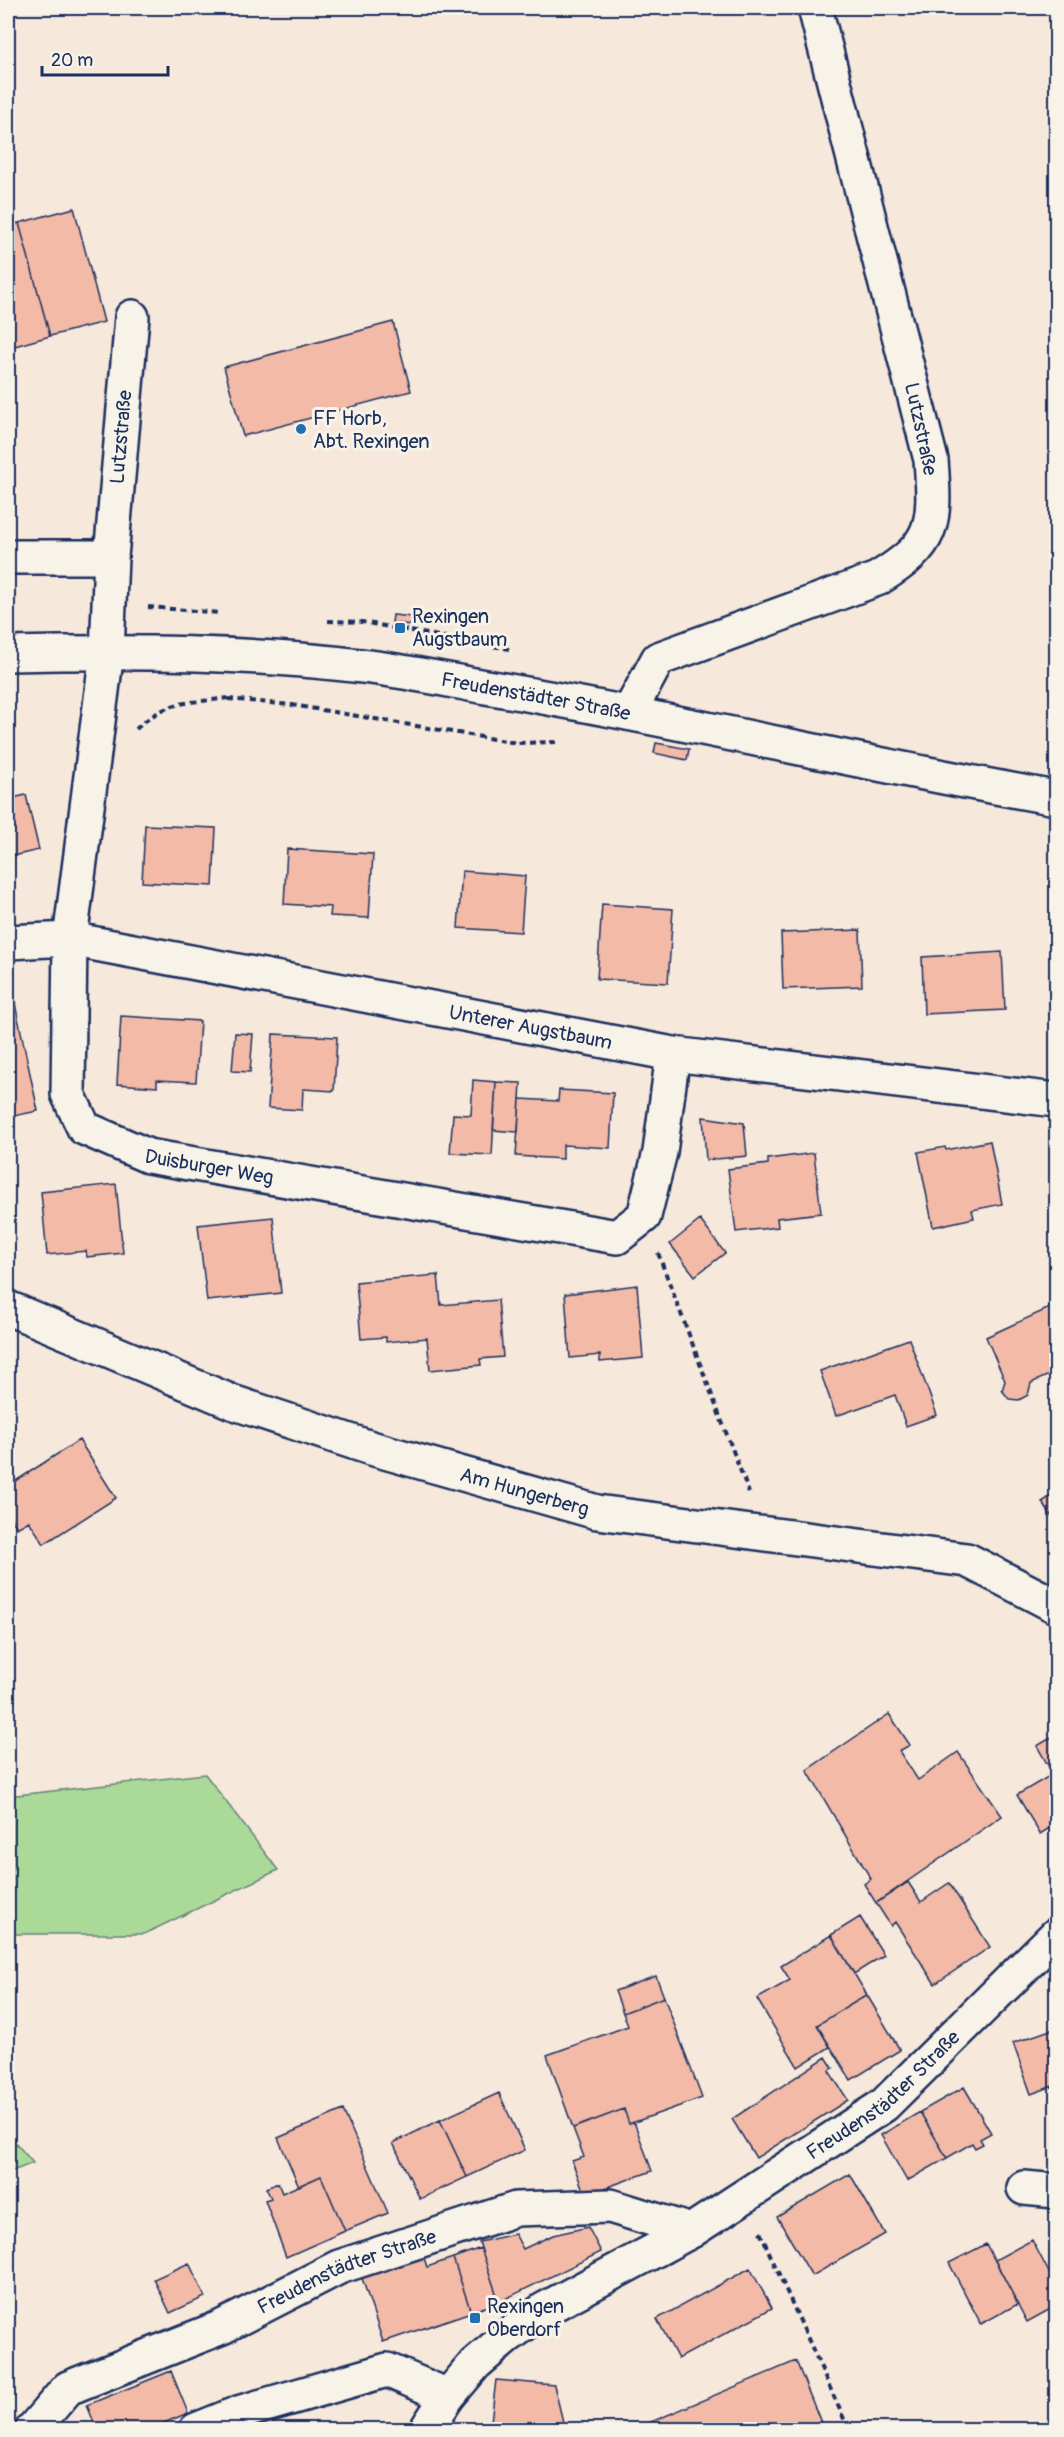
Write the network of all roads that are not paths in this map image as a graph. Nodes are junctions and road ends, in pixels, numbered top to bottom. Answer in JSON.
{"nodes":[{"id":1,"x":815,"y":8,"type":"edge"},
{"id":2,"x":132,"y":317,"type":"dead end"},
{"id":3,"x":8,"y":557,"type":"edge"},
{"id":4,"x":111,"y":557,"type":"junction"},
{"id":5,"x":107,"y":652,"type":"junction"},
{"id":6,"x":8,"y":654,"type":"edge"},
{"id":7,"x":629,"y":713,"type":"junction"},
{"id":8,"x":1056,"y":798,"type":"edge"},
{"id":9,"x":70,"y":939,"type":"junction"},
{"id":10,"x":8,"y":942,"type":"edge"},
{"id":11,"x":673,"y":1054,"type":"junction"},
{"id":12,"x":1056,"y":1100,"type":"edge"},
{"id":13,"x":8,"y":1308,"type":"edge"},
{"id":14,"x":1056,"y":1606,"type":"edge"},
{"id":15,"x":1056,"y":1935,"type":"edge"},
{"id":16,"x":1045,"y":1958,"type":"edge"},
{"id":17,"x":1024,"y":2188,"type":"dead end"},
{"id":18,"x":1056,"y":2191,"type":"edge"},
{"id":19,"x":691,"y":2231,"type":"junction"},
{"id":20,"x":448,"y":2396,"type":"junction"},
{"id":21,"x":32,"y":2430,"type":"edge"},
{"id":22,"x":196,"y":2430,"type":"edge"},
{"id":23,"x":426,"y":2430,"type":"edge"}],
"edges":[{"from":1,"to":7,"type":"street","name":"Lutzstraße"},
{"from":2,"to":4,"type":"street","name":"Lutzstraße"},
{"from":3,"to":4,"type":"street"},
{"from":4,"to":5,"type":"street","name":"Lutzstraße"},
{"from":5,"to":6,"type":"street","name":"Freudenstädter Straße"},
{"from":5,"to":7,"type":"street","name":"Freudenstädter Straße"},
{"from":5,"to":9,"type":"street","name":"Duisburger Weg"},
{"from":7,"to":8,"type":"street","name":"Freudenstädter Straße"},
{"from":9,"to":10,"type":"street","name":"Unterer Augstbaum"},
{"from":9,"to":11,"type":"street","name":"Unterer Augstbaum"},
{"from":9,"to":11,"type":"street","name":"Duisburger Weg"},
{"from":11,"to":12,"type":"street","name":"Unterer Augstbaum"},
{"from":13,"to":14,"type":"street","name":"Am Hungerberg"},
{"from":15,"to":16,"type":"street","name":"Freudenstädter Straße"},
{"from":16,"to":19,"type":"street","name":"Freudenstädter Straße"},
{"from":17,"to":18,"type":"street"},
{"from":19,"to":20,"type":"street","name":"Freudenstädter Straße"},
{"from":19,"to":21,"type":"street","name":"Freudenstädter Straße"},
{"from":20,"to":22,"type":"street"},
{"from":20,"to":23,"type":"street","name":"Freudenstädter Straße"}]}
